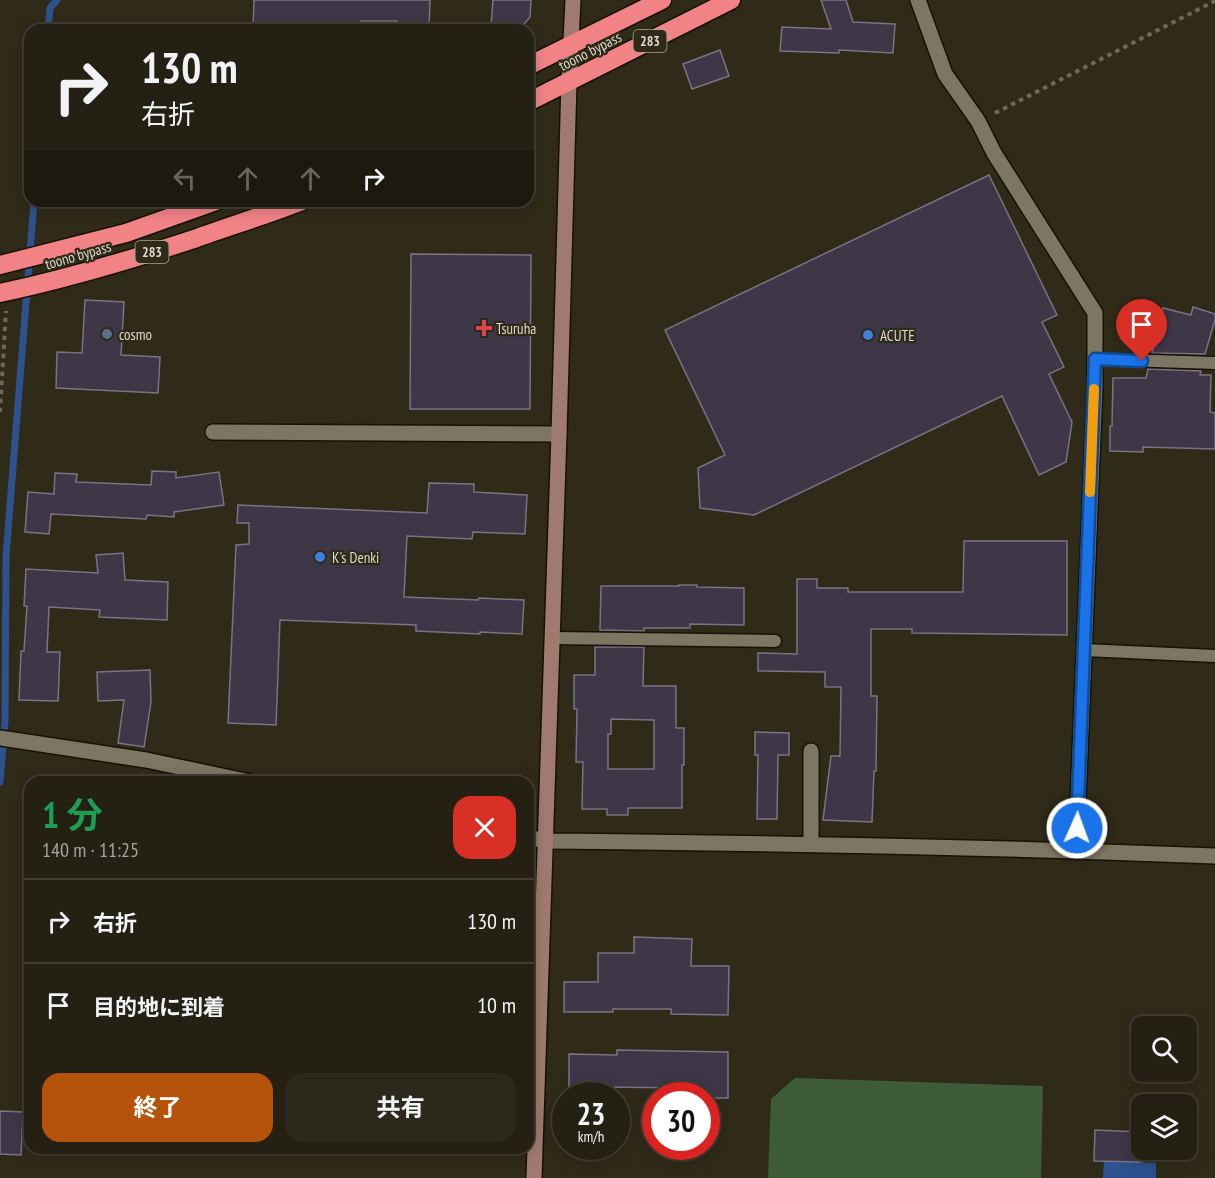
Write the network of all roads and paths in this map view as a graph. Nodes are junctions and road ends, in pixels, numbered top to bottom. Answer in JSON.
{"nodes":[{"id":1,"x":573,"y":0,"type":"edge"},
{"id":2,"x":662,"y":0,"type":"edge"},
{"id":3,"x":731,"y":0,"type":"edge"},
{"id":4,"x":918,"y":0,"type":"edge"},
{"id":5,"x":1215,"y":1,"type":"edge"},
{"id":6,"x":570,"y":45,"type":"junction"},
{"id":7,"x":534,"y":63,"type":"edge"},
{"id":8,"x":568,"y":82,"type":"junction"},
{"id":9,"x":534,"y":99,"type":"edge"},
{"id":10,"x":978,"y":121,"type":"junction"},
{"id":11,"x":199,"y":207,"type":"edge"},
{"id":12,"x":286,"y":207,"type":"edge"},
{"id":13,"x":0,"y":265,"type":"edge"},
{"id":14,"x":4,"y":292,"type":"edge"},
{"id":15,"x":1095,"y":359,"type":"junction"},
{"id":16,"x":1215,"y":363,"type":"edge"},
{"id":17,"x":0,"y":412,"type":"edge"},
{"id":18,"x":213,"y":432,"type":"dead end"},
{"id":19,"x":559,"y":434,"type":"junction"},
{"id":20,"x":552,"y":638,"type":"junction"},
{"id":21,"x":775,"y":641,"type":"dead end"},
{"id":22,"x":1084,"y":650,"type":"junction"},
{"id":23,"x":1215,"y":656,"type":"edge"},
{"id":24,"x":0,"y":738,"type":"edge"},
{"id":25,"x":812,"y":751,"type":"dead end"},
{"id":26,"x":222,"y":776,"type":"edge"},
{"id":27,"x":534,"y":838,"type":"edge"},
{"id":28,"x":545,"y":841,"type":"junction"},
{"id":29,"x":811,"y":844,"type":"junction"},
{"id":30,"x":1076,"y":850,"type":"junction"},
{"id":31,"x":1215,"y":856,"type":"edge"},
{"id":32,"x":534,"y":1178,"type":"edge"}],
"edges":[{"from":1,"to":6,"type":"street"},
{"from":2,"to":6,"type":"highway","name":"toono bypass","number":"283"},
{"from":3,"to":8,"type":"highway","name":"toono bypass","number":"283"},
{"from":4,"to":10,"type":"street"},
{"from":5,"to":10,"type":"path"},
{"from":6,"to":7,"type":"highway","name":"toono bypass","number":"283"},
{"from":6,"to":8,"type":"street"},
{"from":8,"to":9,"type":"highway","name":"toono bypass","number":"283"},
{"from":8,"to":19,"type":"street"},
{"from":10,"to":15,"type":"street"},
{"from":11,"to":13,"type":"highway","name":"toono bypass","number":"283"},
{"from":12,"to":14,"type":"highway","name":"toono bypass","number":"283"},
{"from":14,"to":17,"type":"path"},
{"from":15,"to":16,"type":"lane"},
{"from":15,"to":22,"type":"street"},
{"from":18,"to":19,"type":"street"},
{"from":19,"to":20,"type":"street"},
{"from":20,"to":21,"type":"lane"},
{"from":20,"to":28,"type":"street"},
{"from":22,"to":23,"type":"lane"},
{"from":22,"to":30,"type":"street"},
{"from":24,"to":26,"type":"street"},
{"from":25,"to":29,"type":"street"},
{"from":27,"to":28,"type":"street"},
{"from":28,"to":29,"type":"street"},
{"from":28,"to":32,"type":"street"},
{"from":29,"to":30,"type":"street"},
{"from":30,"to":31,"type":"street"}]}
